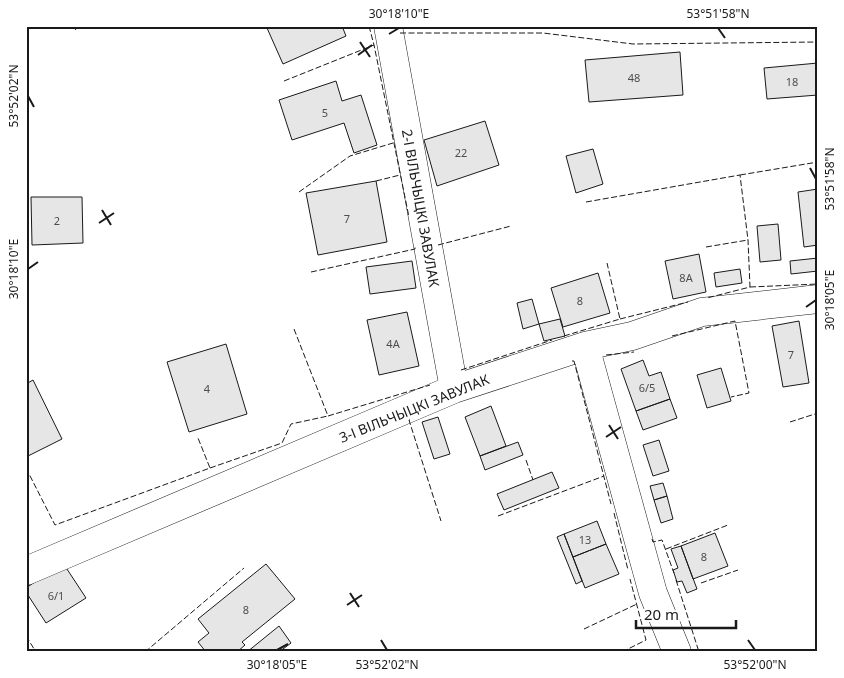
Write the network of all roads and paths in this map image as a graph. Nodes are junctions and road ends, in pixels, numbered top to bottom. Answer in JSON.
{"nodes":[{"id":1,"x":388,"y":26,"type":"edge"},
{"id":2,"x":818,"y":299,"type":"edge"},
{"id":3,"x":586,"y":346,"type":"junction"},
{"id":4,"x":454,"y":389,"type":"junction"},
{"id":5,"x":26,"y":571,"type":"edge"},
{"id":6,"x":677,"y":652,"type":"edge"}],
"edges":[{"from":1,"to":4,"type":"street","name":"2-І ВІЛЬЧЫЦКІ ЗАВУЛАК"},
{"from":2,"to":3,"type":"street","name":"3-І ВІЛЬЧЫЦКІ ЗАВУЛАК"},
{"from":3,"to":4,"type":"street","name":"3-І ВІЛЬЧЫЦКІ ЗАВУЛАК"},
{"from":3,"to":6,"type":"street"},
{"from":4,"to":5,"type":"street","name":"3-І ВІЛЬЧЫЦКІ ЗАВУЛАК"}]}
